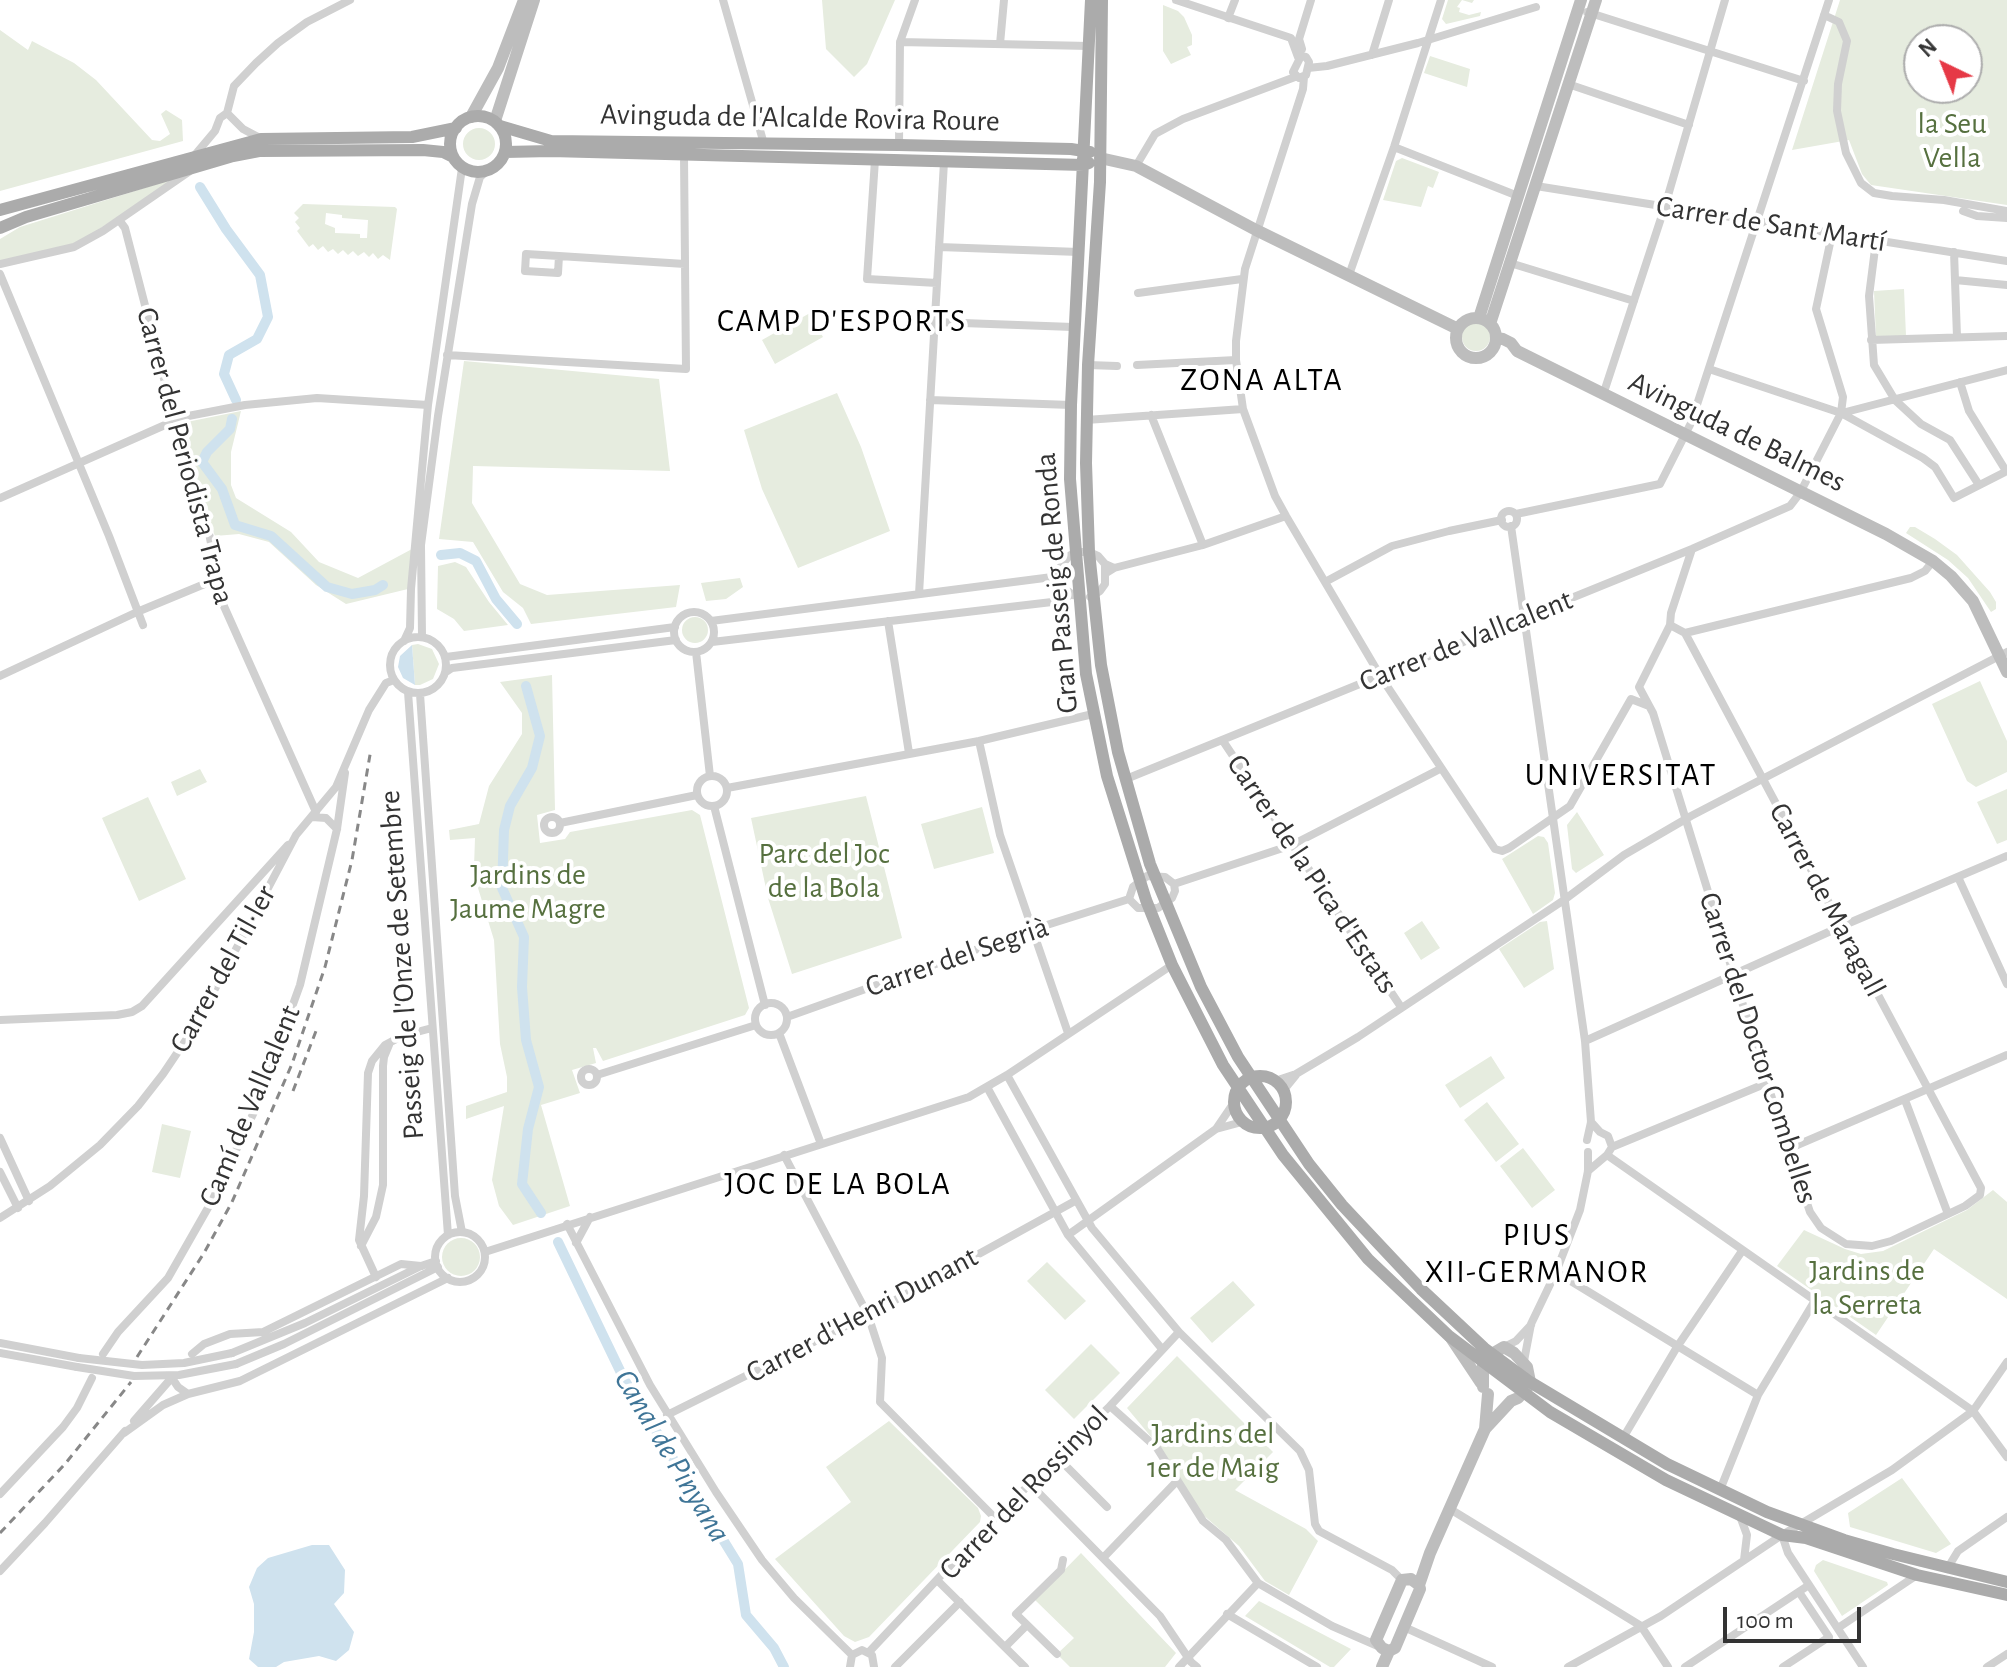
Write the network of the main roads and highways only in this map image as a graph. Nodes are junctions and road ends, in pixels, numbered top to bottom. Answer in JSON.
{"nodes":[{"id":1,"x":524,"y":0,"type":"edge"},
{"id":2,"x":534,"y":0,"type":"edge"},
{"id":3,"x":1091,"y":0,"type":"edge"},
{"id":4,"x":1102,"y":0,"type":"edge"},
{"id":5,"x":1579,"y":4,"type":"edge"},
{"id":6,"x":1594,"y":7,"type":"edge"},
{"id":7,"x":471,"y":117,"type":"junction"},
{"id":8,"x":498,"y":124,"type":"junction"},
{"id":9,"x":456,"y":128,"type":"junction"},
{"id":10,"x":1085,"y":150,"type":"junction"},
{"id":11,"x":505,"y":152,"type":"junction"},
{"id":12,"x":453,"y":157,"type":"junction"},
{"id":13,"x":1100,"y":158,"type":"junction"},
{"id":14,"x":1084,"y":165,"type":"junction"},
{"id":15,"x":0,"y":210,"type":"edge"},
{"id":16,"x":0,"y":228,"type":"edge"},
{"id":17,"x":1484,"y":321,"type":"junction"},
{"id":18,"x":1458,"y":329,"type":"junction"},
{"id":19,"x":1494,"y":344,"type":"junction"},
{"id":20,"x":1083,"y":552,"type":"junction"},
{"id":21,"x":1082,"y":596,"type":"junction"},
{"id":22,"x":2003,"y":653,"type":"edge"},
{"id":23,"x":2007,"y":672,"type":"edge"},
{"id":24,"x":1250,"y":1078,"type":"junction"},
{"id":25,"x":1238,"y":1088,"type":"junction"},
{"id":26,"x":1280,"y":1119,"type":"junction"},
{"id":27,"x":1264,"y":1128,"type":"junction"},
{"id":28,"x":1449,"y":1336,"type":"junction"},
{"id":29,"x":1493,"y":1355,"type":"junction"},
{"id":30,"x":1527,"y":1388,"type":"junction"},
{"id":31,"x":1486,"y":1390,"type":"junction"},
{"id":32,"x":1511,"y":1401,"type":"junction"},
{"id":33,"x":1485,"y":1429,"type":"junction"},
{"id":34,"x":1411,"y":1581,"type":"junction"},
{"id":35,"x":2007,"y":1582,"type":"edge"},
{"id":36,"x":2007,"y":1595,"type":"edge"},
{"id":37,"x":1385,"y":1650,"type":"junction"},
{"id":38,"x":1382,"y":1667,"type":"edge"}],
"edges":[{"from":1,"to":7,"type":"main road"},
{"from":2,"to":8,"type":"main road"},
{"from":3,"to":10,"type":"main road","name":"Gran Passeig de Ronda"},
{"from":4,"to":13,"type":"main road","name":"Gran Passeig de Ronda"},
{"from":5,"to":17,"type":"main road"},
{"from":6,"to":17,"type":"main road"},
{"from":7,"to":8,"type":"main road"},
{"from":7,"to":9,"type":"main road"},
{"from":8,"to":10,"type":"main road","name":"Avinguda de l'Alcalde Rovira Roure"},
{"from":8,"to":11,"type":"main road"},
{"from":9,"to":12,"type":"main road"},
{"from":9,"to":15,"type":"main road"},
{"from":10,"to":13,"type":"main road","name":"Avinguda de l'Alcalde Rovira Roure"},
{"from":10,"to":14,"type":"main road","name":"Gran Passeig de Ronda"},
{"from":11,"to":12,"type":"main road"},
{"from":11,"to":14,"type":"main road","name":"Avinguda de l'Alcalde Rovira Roure"},
{"from":12,"to":16,"type":"main road"},
{"from":13,"to":14,"type":"main road","name":"Avinguda de l'Alcalde Rovira Roure"},
{"from":13,"to":18,"type":"main road","name":"Avinguda de l'Alcalde Rovira Roure"},
{"from":13,"to":20,"type":"main road","name":"Gran Passeig de Ronda"},
{"from":14,"to":20,"type":"main road","name":"Gran Passeig de Ronda"},
{"from":17,"to":18,"type":"main road"},
{"from":17,"to":19,"type":"main road"},
{"from":18,"to":19,"type":"main road"},
{"from":19,"to":22,"type":"main road","name":"Avinguda de Balmes"},
{"from":20,"to":21,"type":"main road","name":"Gran Passeig de Ronda"},
{"from":21,"to":24,"type":"main road","name":"Gran Passeig de Ronda"},
{"from":21,"to":25,"type":"main road","name":"Gran Passeig de Ronda"},
{"from":22,"to":23,"type":"main road","name":"Avinguda de Balmes"},
{"from":24,"to":25,"type":"main road"},
{"from":24,"to":26,"type":"main road","name":"Gran Passeig de Ronda"},
{"from":24,"to":26,"type":"main road"},
{"from":25,"to":27,"type":"main road","name":"Gran Passeig de Ronda"},
{"from":25,"to":27,"type":"main road"},
{"from":26,"to":27,"type":"main road"},
{"from":26,"to":29,"type":"main road","name":"Gran Passeig de Ronda"},
{"from":27,"to":28,"type":"main road","name":"Gran Passeig de Ronda"},
{"from":28,"to":29,"type":"main road","name":"Gran Passeig de Ronda"},
{"from":28,"to":31,"type":"main road"},
{"from":29,"to":30,"type":"main road","name":"Gran Passeig de Ronda"},
{"from":29,"to":30,"type":"main road"},
{"from":29,"to":31,"type":"main road"},
{"from":30,"to":32,"type":"main road"},
{"from":30,"to":35,"type":"main road","name":"Gran Passeig de Ronda"},
{"from":30,"to":36,"type":"main road","name":"Gran Passeig de Ronda"},
{"from":31,"to":32,"type":"main road"},
{"from":31,"to":33,"type":"main road"},
{"from":32,"to":33,"type":"main road"},
{"from":33,"to":34,"type":"main road"},
{"from":34,"to":37,"type":"main road"},
{"from":34,"to":37,"type":"main road"},
{"from":37,"to":38,"type":"main road"}]}
